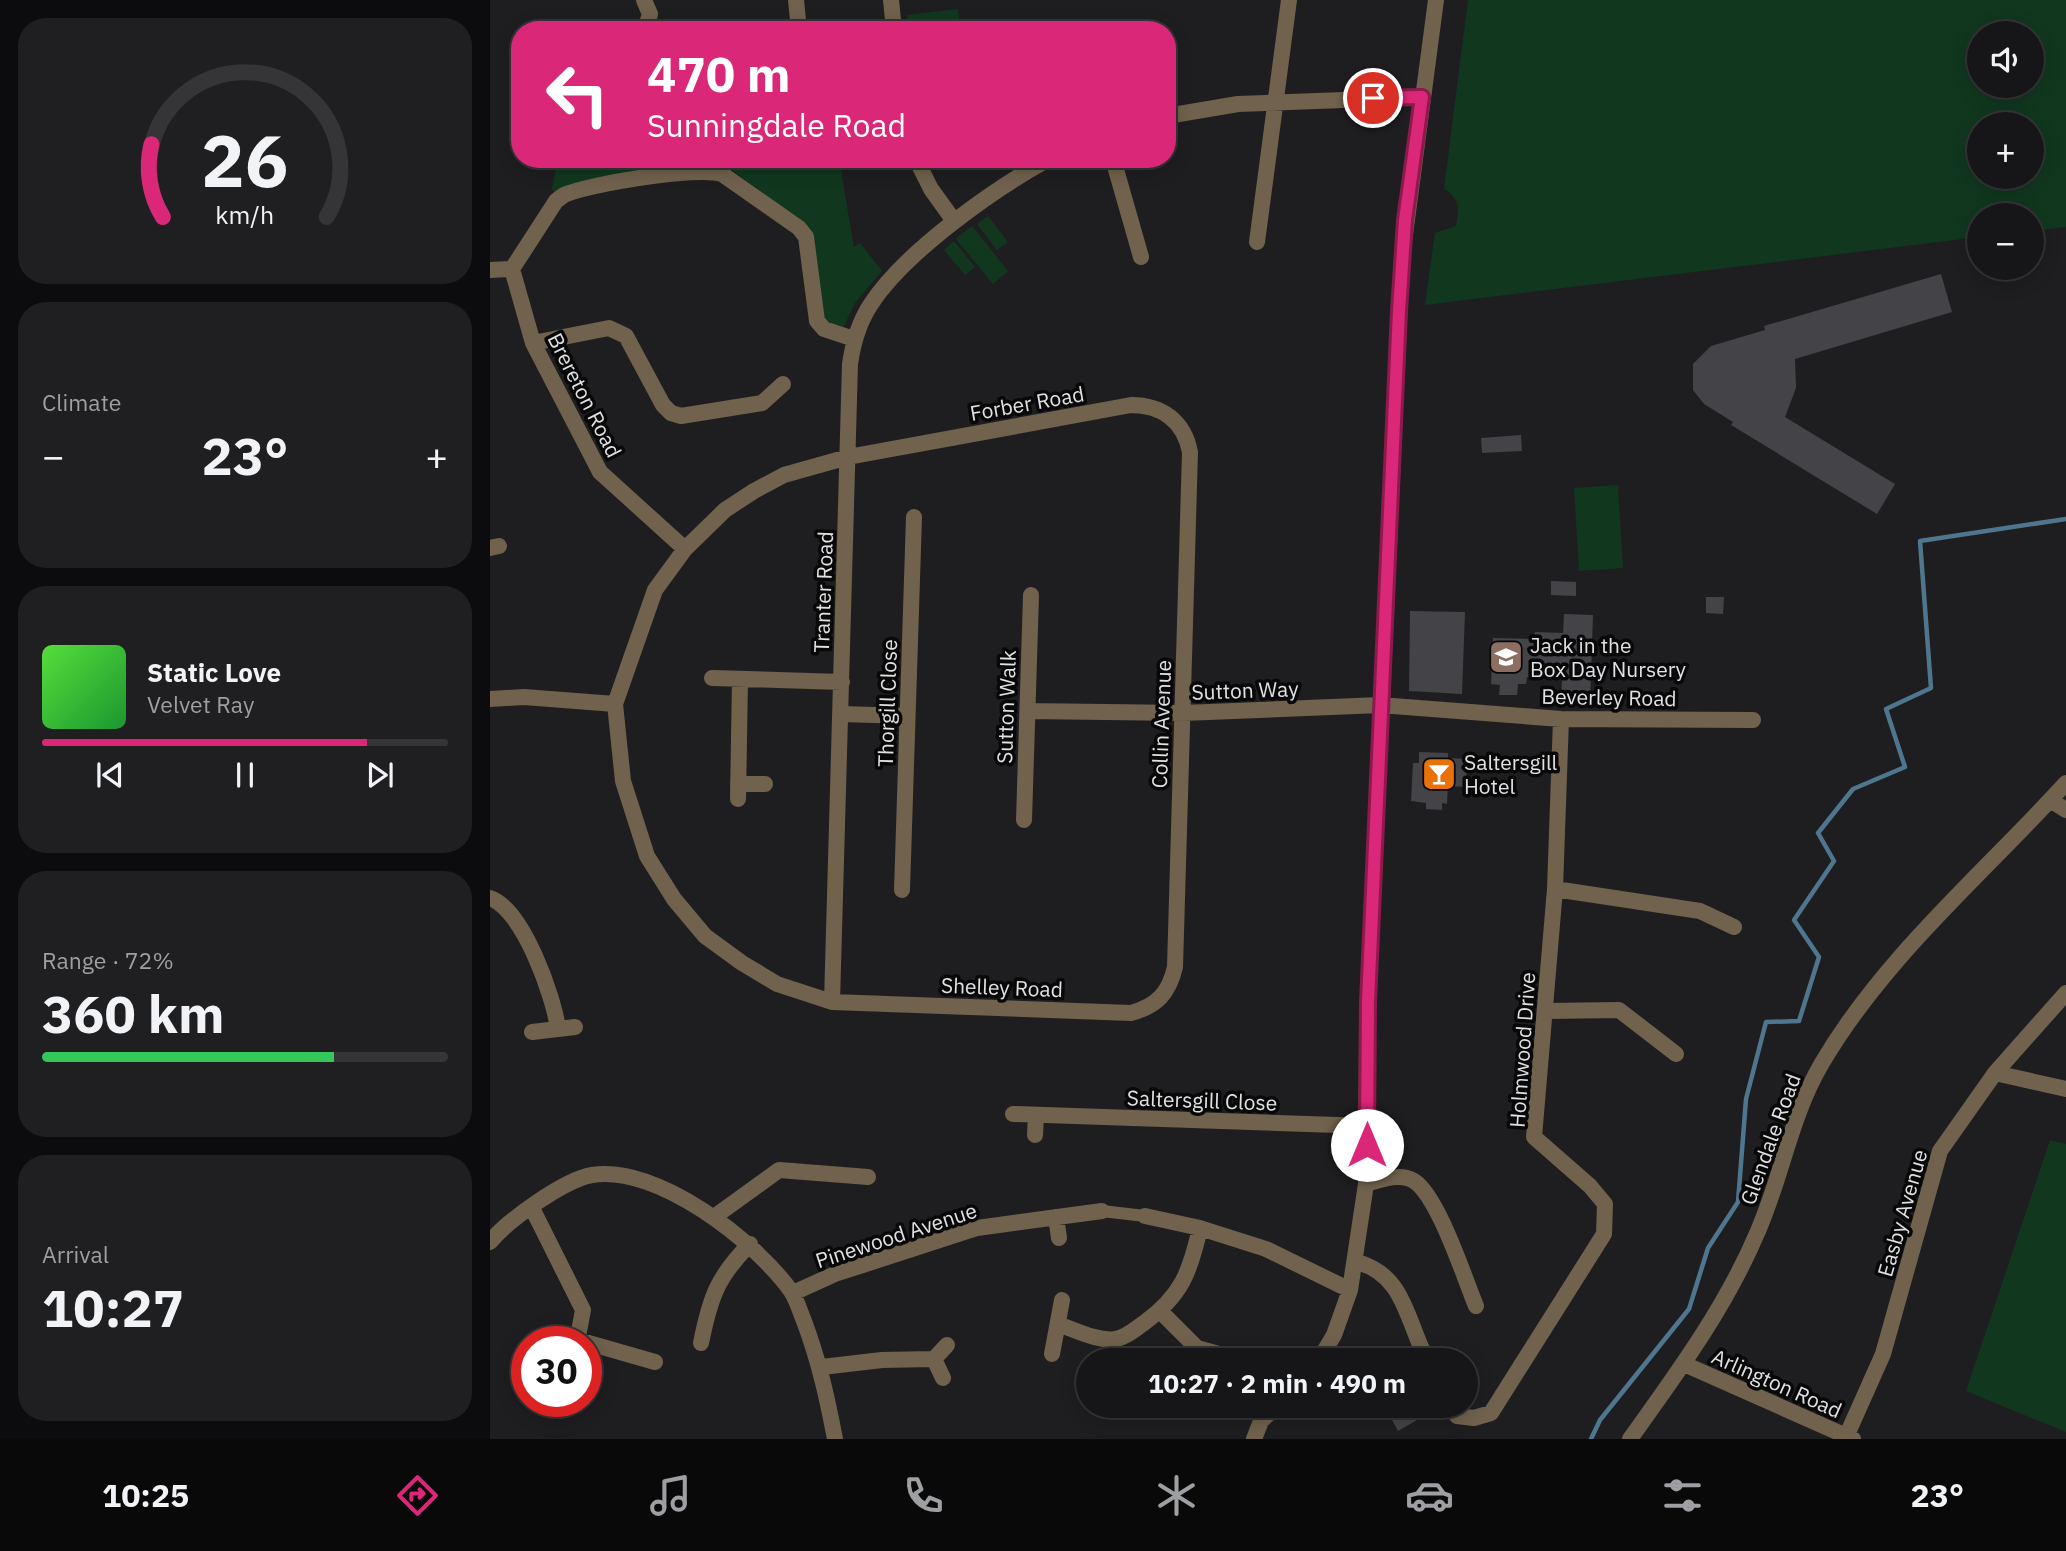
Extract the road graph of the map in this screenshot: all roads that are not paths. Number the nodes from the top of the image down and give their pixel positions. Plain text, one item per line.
1 (644, 0) edge
2 (796, 0) edge
3 (891, 0) edge
4 (1289, 0) edge
5 (1436, 0) edge
6 (648, 21) edge
7 (798, 21) edge
8 (893, 21) edge
9 (1422, 97) junction
10 (1277, 101) junction
11 (1176, 114) edge
12 (921, 168) edge
13 (1034, 168) edge
14 (1116, 168) edge
15 (954, 221) junction
16 (1257, 242) dead end
17 (1141, 257) dead end
18 (512, 269) junction
19 (490, 270) edge
20 (854, 339) junction
21 (533, 342) junction
22 (783, 384) dead end
23 (1190, 452) joint
24 (848, 457) junction
25 (914, 517) dead end
26 (685, 549) junction
27 (1031, 595) dead end
28 (712, 678) dead end
29 (740, 679) junction
30 (842, 682) junction
31 (490, 699) edge
32 (615, 704) junction
33 (1380, 705) junction
34 (1028, 711) junction
35 (1183, 713) junction
36 (841, 714) junction
37 (907, 716) junction
38 (1561, 719) junction
39 (1753, 720) dead end
40 (2066, 783) edge
41 (765, 785) dead end
42 (2050, 800) junction
43 (2066, 810) edge
44 (1024, 820) dead end
45 (1555, 889) junction
46 (902, 890) dead end
47 (490, 898) edge
48 (1734, 927) dead end
49 (2066, 993) edge
50 (1165, 995) joint
51 (832, 1002) junction
52 (1546, 1011) junction
53 (575, 1027) dead end
54 (558, 1028) junction
55 (531, 1032) dead end
56 (1676, 1054) dead end
57 (1995, 1073) junction
58 (2066, 1090) edge
59 (1013, 1114) dead end
60 (1036, 1115) junction
61 (1367, 1126) junction
62 (1035, 1135) dead end
63 (868, 1177) dead end
64 (1367, 1184) junction
65 (532, 1208) junction
66 (1102, 1211) joint
67 (1145, 1216) joint
68 (714, 1217) junction
69 (1056, 1217) junction
70 (1200, 1228) junction
71 (1059, 1238) dead end
72 (490, 1242) edge
73 (750, 1244) junction
74 (1357, 1262) junction
75 (1350, 1290) junction
76 (793, 1293) junction
77 (1062, 1300) dead end
78 (1476, 1306) dead end
79 (1160, 1311) junction
80 (1058, 1324) junction
81 (580, 1326) edge
82 (701, 1343) dead end
83 (947, 1346) dead end
84 (602, 1348) edge
85 (1197, 1348) edge
86 (1326, 1348) edge
87 (1422, 1348) edge
88 (1052, 1354) dead end
89 (934, 1359) junction
90 (655, 1362) dead end
91 (1684, 1364) junction
92 (821, 1367) junction
93 (943, 1378) dead end
94 (1478, 1417) edge
95 (1264, 1418) edge
96 (1850, 1438) edge
97 (835, 1439) edge
98 (1254, 1439) edge
99 (1630, 1439) edge

1 - 6 street
2 - 7 street
3 - 8 street
4 - 10 street
5 - 9 street
9 - 10 street
9 - 33 street
10 - 11 street
10 - 16 street
12 - 15 street
13 - 15 street, Tranter Road
14 - 17 street
15 - 20 street, Tranter Road
18 - 19 street
18 - 20 street
18 - 21 street, Brereton Road
20 - 24 street, Tranter Road
21 - 22 street
21 - 26 street, Brereton Road
23 - 24 street, Forber Road
23 - 35 street, Collin Avenue
24 - 26 street, Forber Road
24 - 30 street, Tranter Road
25 - 37 street, Thorgill Close
26 - 32 street, Forber Road
27 - 34 street, Sutton Walk
28 - 29 street
29 - 30 street
29 - 41 street
30 - 36 street, Tranter Road
31 - 32 street
32 - 51 street, Shelley Road
33 - 35 street, Sutton Way
33 - 38 street, Beverley Road
33 - 61 street
34 - 35 street, Sutton Way
34 - 44 street, Sutton Walk
35 - 50 street, Collin Avenue
36 - 37 street
36 - 51 street, Tranter Road
37 - 46 street, Thorgill Close
38 - 39 street, Beverley Road
38 - 45 street, Holmwood Drive
40 - 42 street, Glendale Road
42 - 43 street
42 - 91 street, Glendale Road
45 - 48 street
45 - 52 street, Holmwood Drive
47 - 54 street
49 - 57 street, Easby Avenue
50 - 51 street, Shelley Road
52 - 56 street
52 - 94 street, Holmwood Drive
53 - 54 street
54 - 55 street
57 - 58 street
57 - 96 street, Easby Avenue
59 - 60 street, Saltersgill Close
60 - 61 street, Saltersgill Close
60 - 62 street
61 - 64 street
63 - 68 street
64 - 74 street
64 - 78 street
65 - 68 street
65 - 72 street
65 - 81 street
66 - 67 street, Pinewood Avenue
66 - 69 street, Pinewood Avenue
67 - 70 street, Pinewood Avenue
68 - 73 street
69 - 71 street
69 - 76 street, Pinewood Avenue
70 - 75 street, Pinewood Avenue
70 - 79 street
73 - 76 street
73 - 82 street
74 - 75 street
74 - 87 street
75 - 86 street
76 - 92 street
77 - 80 street
79 - 80 street
79 - 85 street
80 - 88 street
83 - 89 street
84 - 90 street
89 - 92 street
89 - 93 street
91 - 96 street, Arlington Road
91 - 99 street, Glendale Road
92 - 97 street
95 - 98 street

